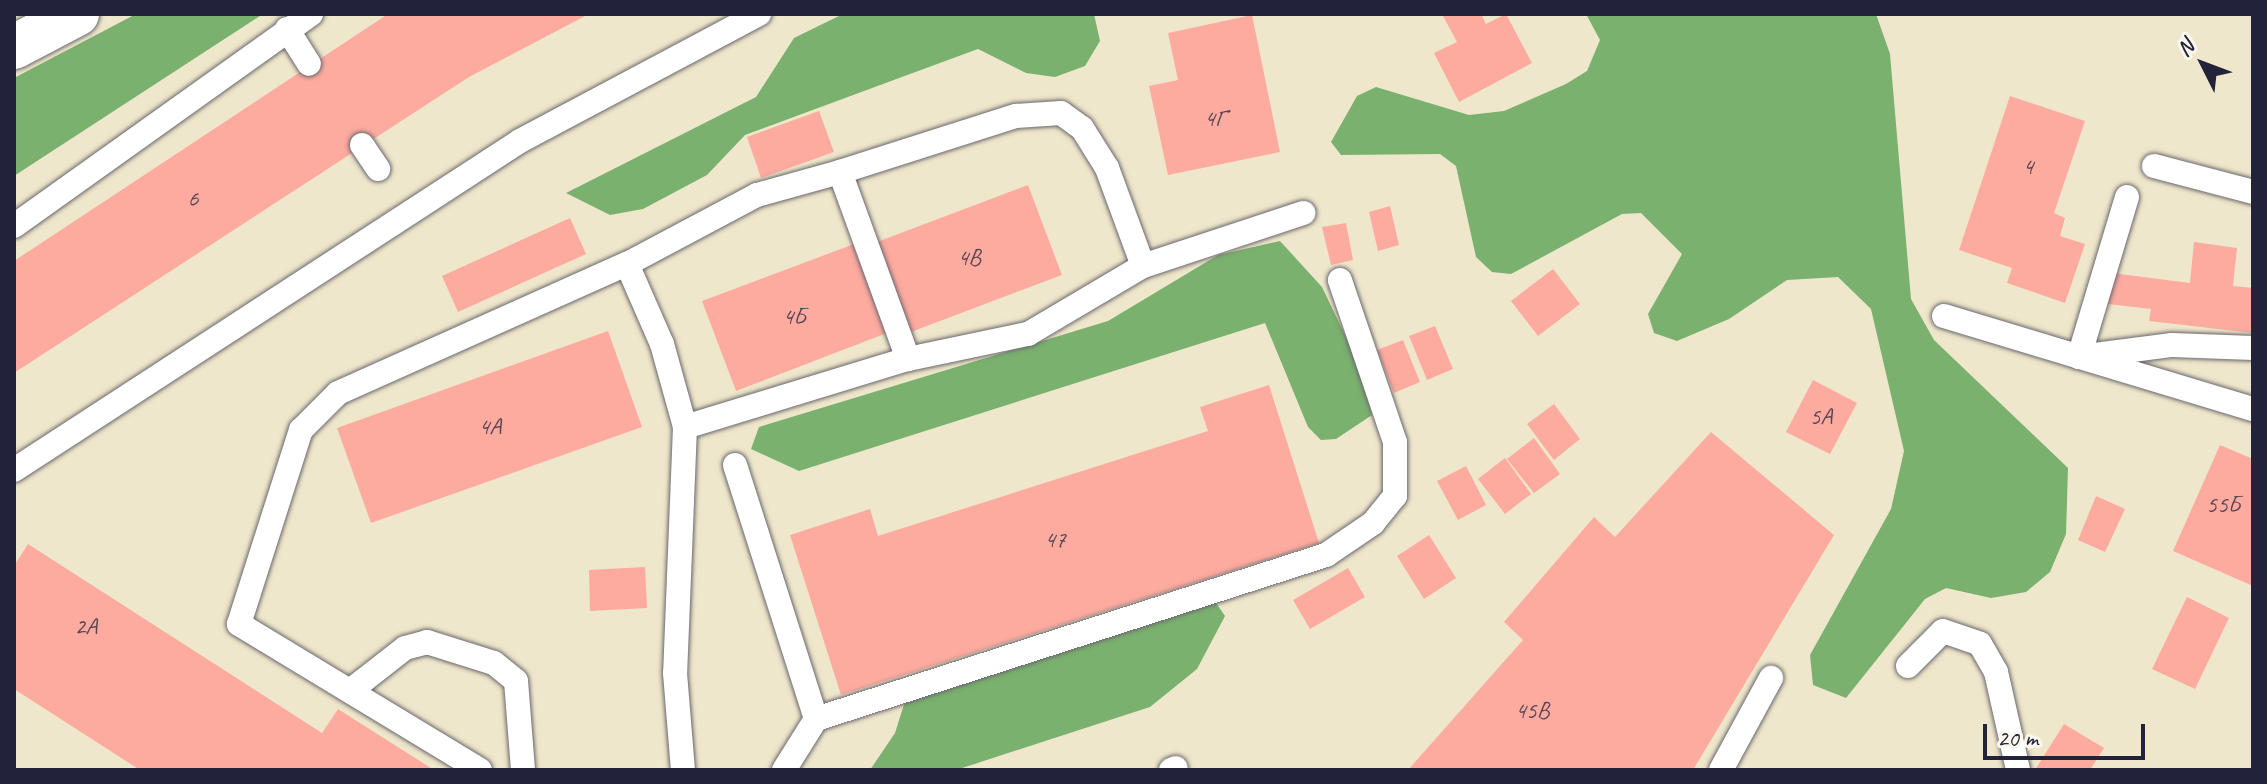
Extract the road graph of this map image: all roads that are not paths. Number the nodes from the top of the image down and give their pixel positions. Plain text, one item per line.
1 (77, 14) edge
2 (311, 14) edge
3 (759, 14) edge
4 (287, 29) junction
5 (14, 47) edge
6 (309, 64) dead end
7 (362, 145) dead end
8 (2154, 166) dead end
9 (378, 169) dead end
10 (840, 172) junction
11 (2127, 197) dead end
12 (2252, 198) edge
13 (1303, 213) dead end
14 (14, 226) edge
15 (627, 264) junction
16 (1143, 266) junction
17 (1340, 280) dead end
18 (1944, 316) dead end
19 (2253, 348) edge
20 (2079, 357) junction
21 (908, 359) junction
22 (2253, 409) edge
23 (685, 427) junction
24 (735, 465) dead end
25 (14, 470) edge
26 (1908, 666) dead end
27 (1771, 678) dead end
28 (350, 691) junction
29 (816, 719) junction
30 (480, 770) edge
31 (523, 770) edge
32 (683, 770) edge
33 (784, 770) edge
34 (1721, 770) edge
35 (2018, 770) edge

1 - 5 street
2 - 4 lane
3 - 25 lane
4 - 6 lane
4 - 14 lane
7 - 9 lane
8 - 12 lane
10 - 15 lane
10 - 16 lane
10 - 21 lane
11 - 20 lane
13 - 16 lane
15 - 23 lane
15 - 28 lane
16 - 21 lane
17 - 29 lane
18 - 20 lane
19 - 20 lane
20 - 22 lane
21 - 23 lane
23 - 32 lane
24 - 29 lane
26 - 35 lane
27 - 34 lane
28 - 30 lane
28 - 31 lane
29 - 33 lane

